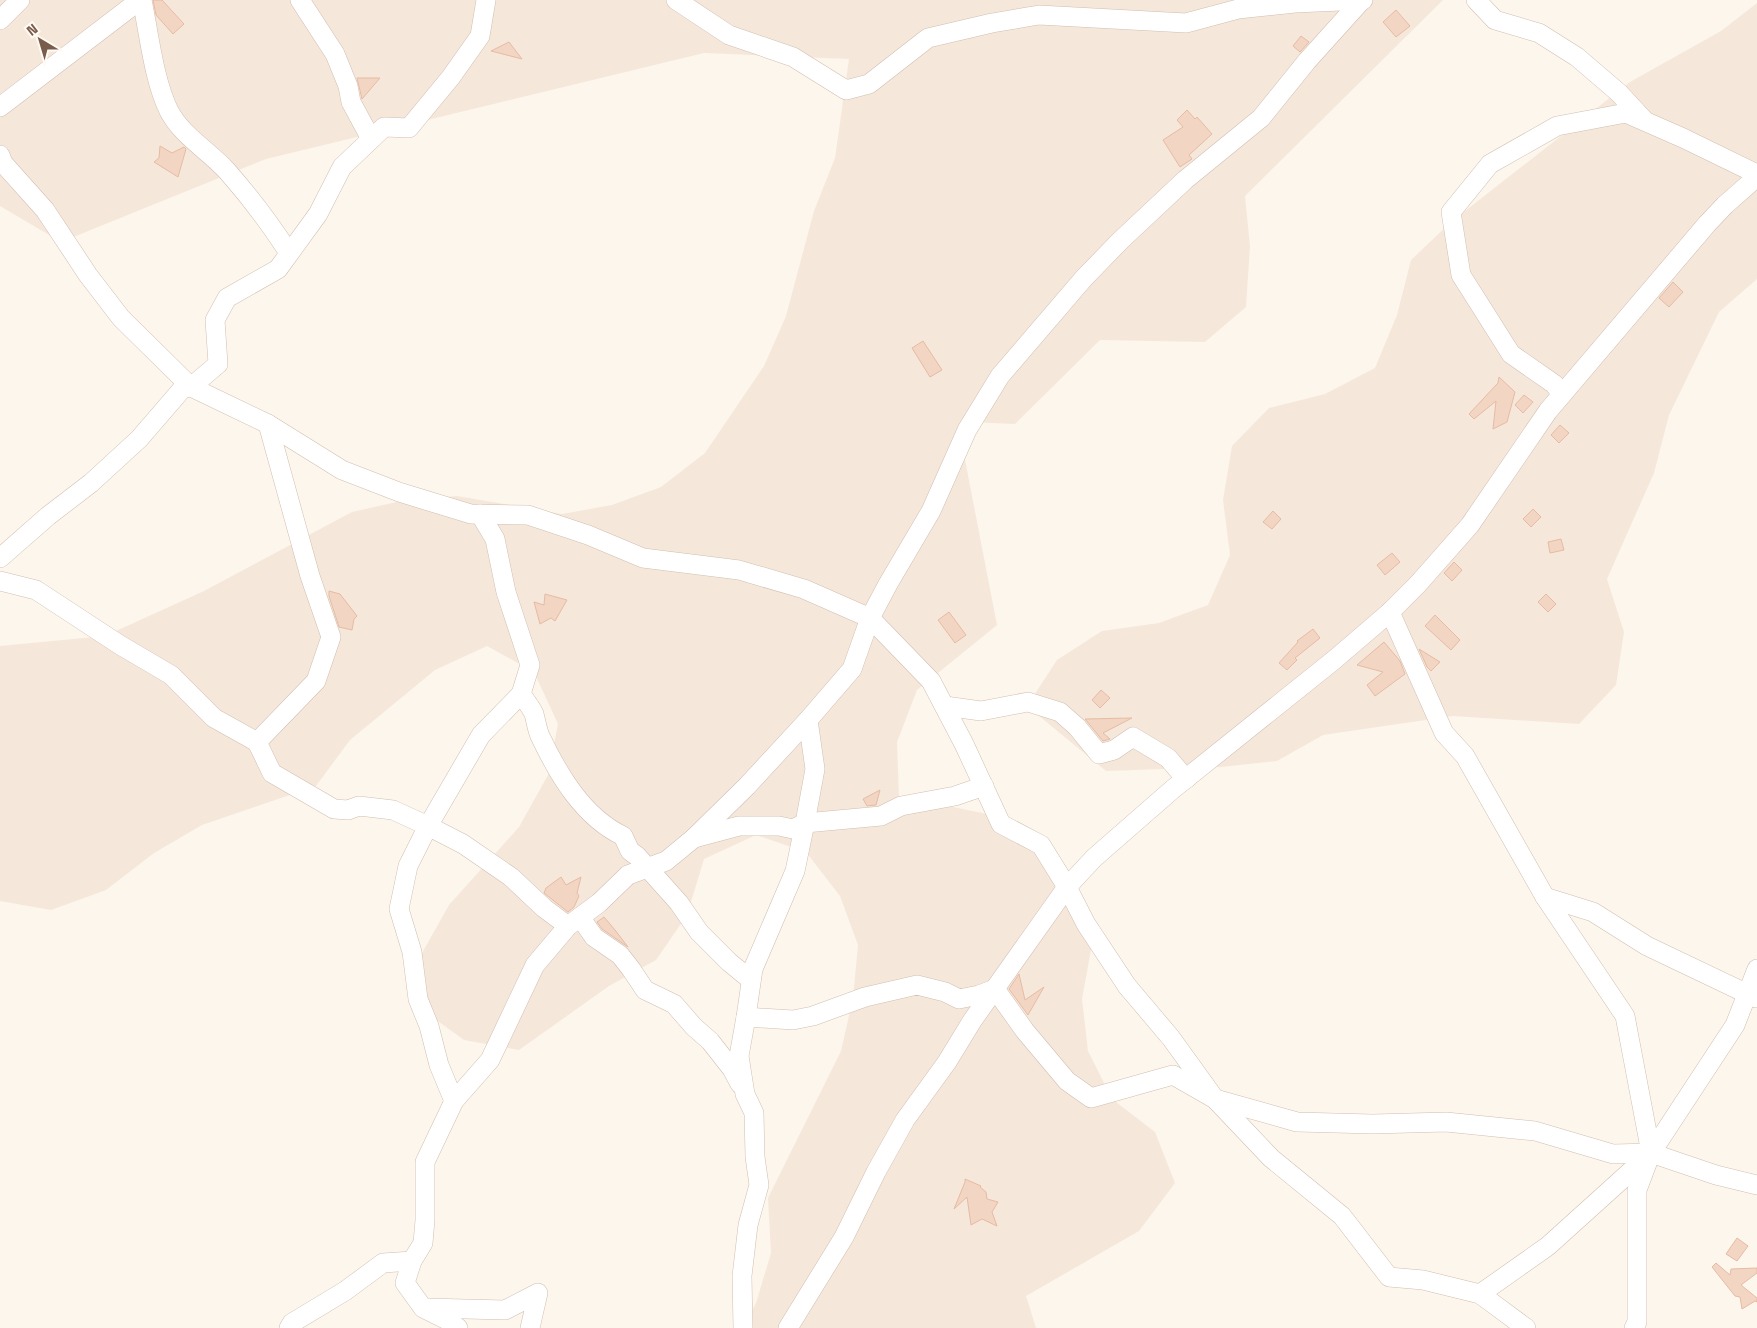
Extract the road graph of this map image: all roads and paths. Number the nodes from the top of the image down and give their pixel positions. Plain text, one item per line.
1 (20, 0) edge
2 (141, 0) edge
3 (300, 0) edge
4 (486, 0) edge
5 (676, 0) edge
6 (1362, 0) edge
7 (1476, 0) edge
8 (1257, 3) edge
9 (0, 20) edge
10 (0, 107) edge
11 (1645, 122) junction
12 (371, 139) junction
13 (0, 155) edge
14 (1757, 176) edge
15 (289, 253) junction
16 (191, 387) junction
17 (1562, 394) junction
18 (268, 424) junction
19 (480, 514) junction
20 (0, 558) edge
21 (0, 581) edge
22 (1390, 612) junction
23 (870, 618) junction
24 (521, 694) junction
25 (944, 706) junction
26 (808, 720) junction
27 (258, 742) junction
28 (1186, 779) junction
29 (984, 786) junction
30 (805, 823) junction
31 (428, 826) junction
32 (694, 838) junction
33 (647, 868) junction
34 (1067, 887) junction
35 (1545, 897) junction
36 (574, 922) junction
37 (1757, 969) edge
38 (751, 980) junction
39 (995, 990) junction
40 (1752, 996) edge
41 (746, 1017) junction
42 (745, 1094) junction
43 (1215, 1099) junction
44 (454, 1101) junction
45 (1650, 1153) junction
46 (1757, 1185) edge
47 (412, 1261) junction
48 (1480, 1294) junction
49 (423, 1308) junction
50 (289, 1328) edge
51 (458, 1328) edge
52 (530, 1328) edge
53 (743, 1328) edge
54 (788, 1328) edge
55 (1526, 1328) edge
56 (1634, 1328) edge

1 - 9 street
2 - 10 street
2 - 15 street
3 - 12 street
4 - 12 street
5 - 8 street
6 - 8 street
6 - 23 street
7 - 11 street
11 - 14 street
11 - 17 street
12 - 15 street
13 - 16 street
14 - 17 street
15 - 16 street
16 - 18 street
16 - 20 street
17 - 22 street
18 - 19 street
18 - 27 street
19 - 23 street
19 - 24 street
21 - 27 street
22 - 28 street
22 - 35 street
23 - 25 street
23 - 26 street
24 - 31 street
24 - 33 street
25 - 28 street
25 - 29 street
26 - 30 street
26 - 32 street
27 - 31 street
28 - 34 street
29 - 30 street
29 - 34 street
30 - 32 street
30 - 38 street
31 - 36 street
31 - 44 street
32 - 33 street
33 - 36 street
33 - 38 street
34 - 39 street
34 - 43 street
35 - 40 street
35 - 45 street
36 - 42 street
36 - 44 street
37 - 40 street
38 - 41 street
39 - 41 street
39 - 43 street
39 - 54 street
40 - 45 street
41 - 42 street
42 - 53 street
43 - 45 street
43 - 48 street
44 - 47 street
45 - 46 street
45 - 48 street
45 - 56 street
47 - 49 street
47 - 50 street
48 - 55 street
49 - 51 street
49 - 52 street

